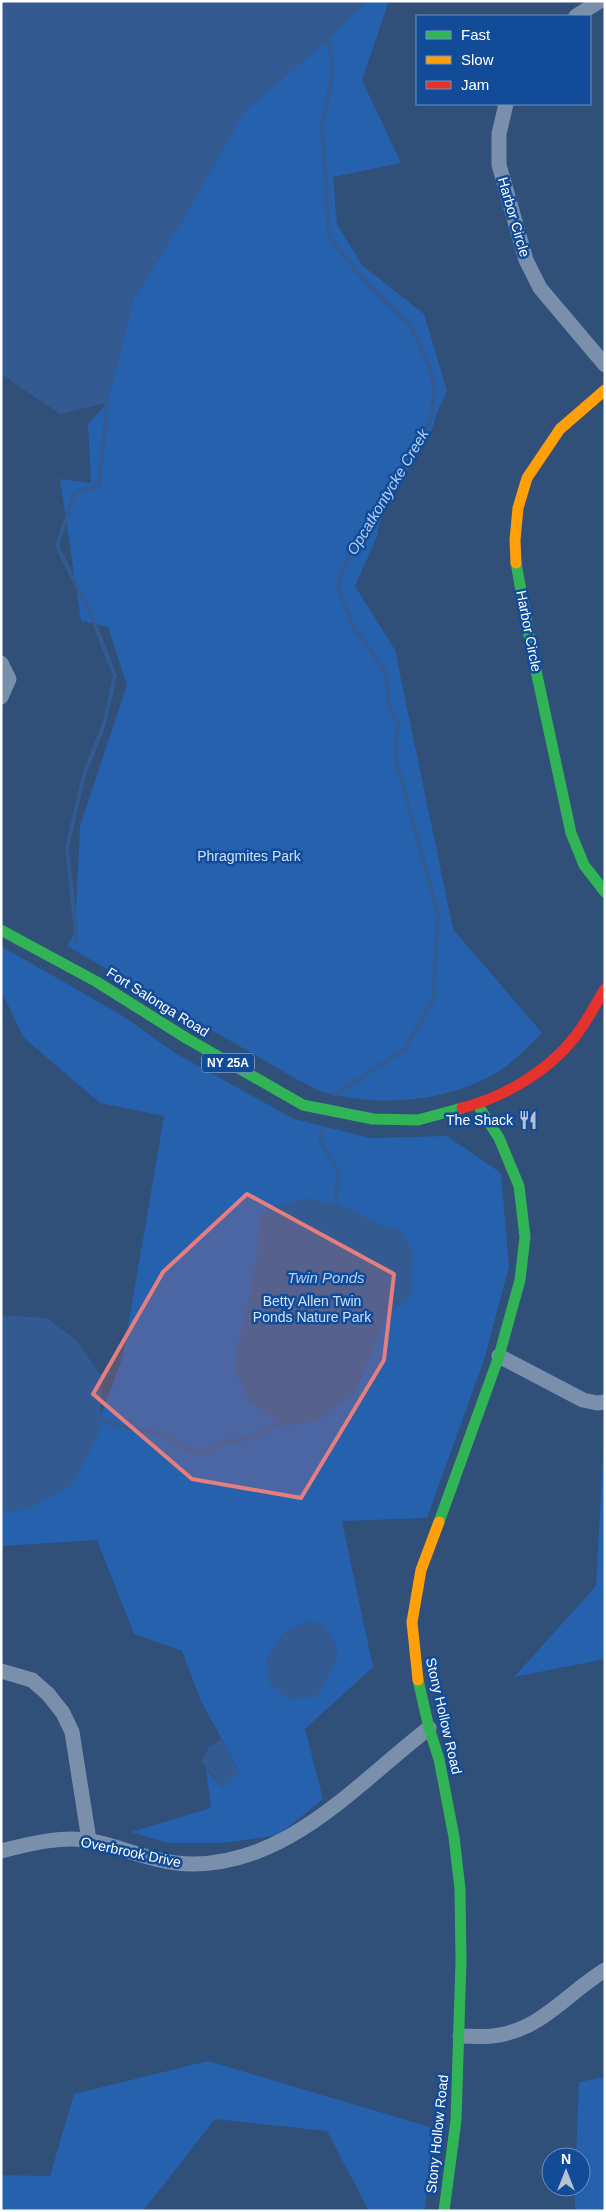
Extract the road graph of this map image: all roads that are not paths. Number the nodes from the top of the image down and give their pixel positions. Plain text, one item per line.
1 (600, 1) edge
2 (578, 15) edge
3 (506, 105) edge
4 (605, 365) edge
5 (605, 390) edge
6 (1, 663) edge
7 (1, 697) edge
8 (605, 892) edge
9 (1, 930) edge
10 (605, 989) edge
11 (477, 1104) junction
12 (499, 1356) junction
13 (605, 1402) edge
14 (1, 1671) edge
15 (429, 1728) junction
16 (89, 1840) junction
17 (1, 1851) edge
18 (605, 1970) edge
19 (460, 2036) junction
20 (444, 2211) edge

1 - 2 street
3 - 4 street, Harbor Circle
5 - 8 street, Harbor Circle
6 - 7 street
9 - 11 street, Fort Salonga Road / NY 25A
10 - 11 street, Fort Salonga Road / NY 25A
11 - 12 street, Stony Hollow Road
12 - 13 street
12 - 15 street, Stony Hollow Road
14 - 16 street
15 - 16 street, Overbrook Drive
15 - 19 street, Stony Hollow Road
16 - 17 street, Overbrook Drive
18 - 19 street
19 - 20 street, Stony Hollow Road

